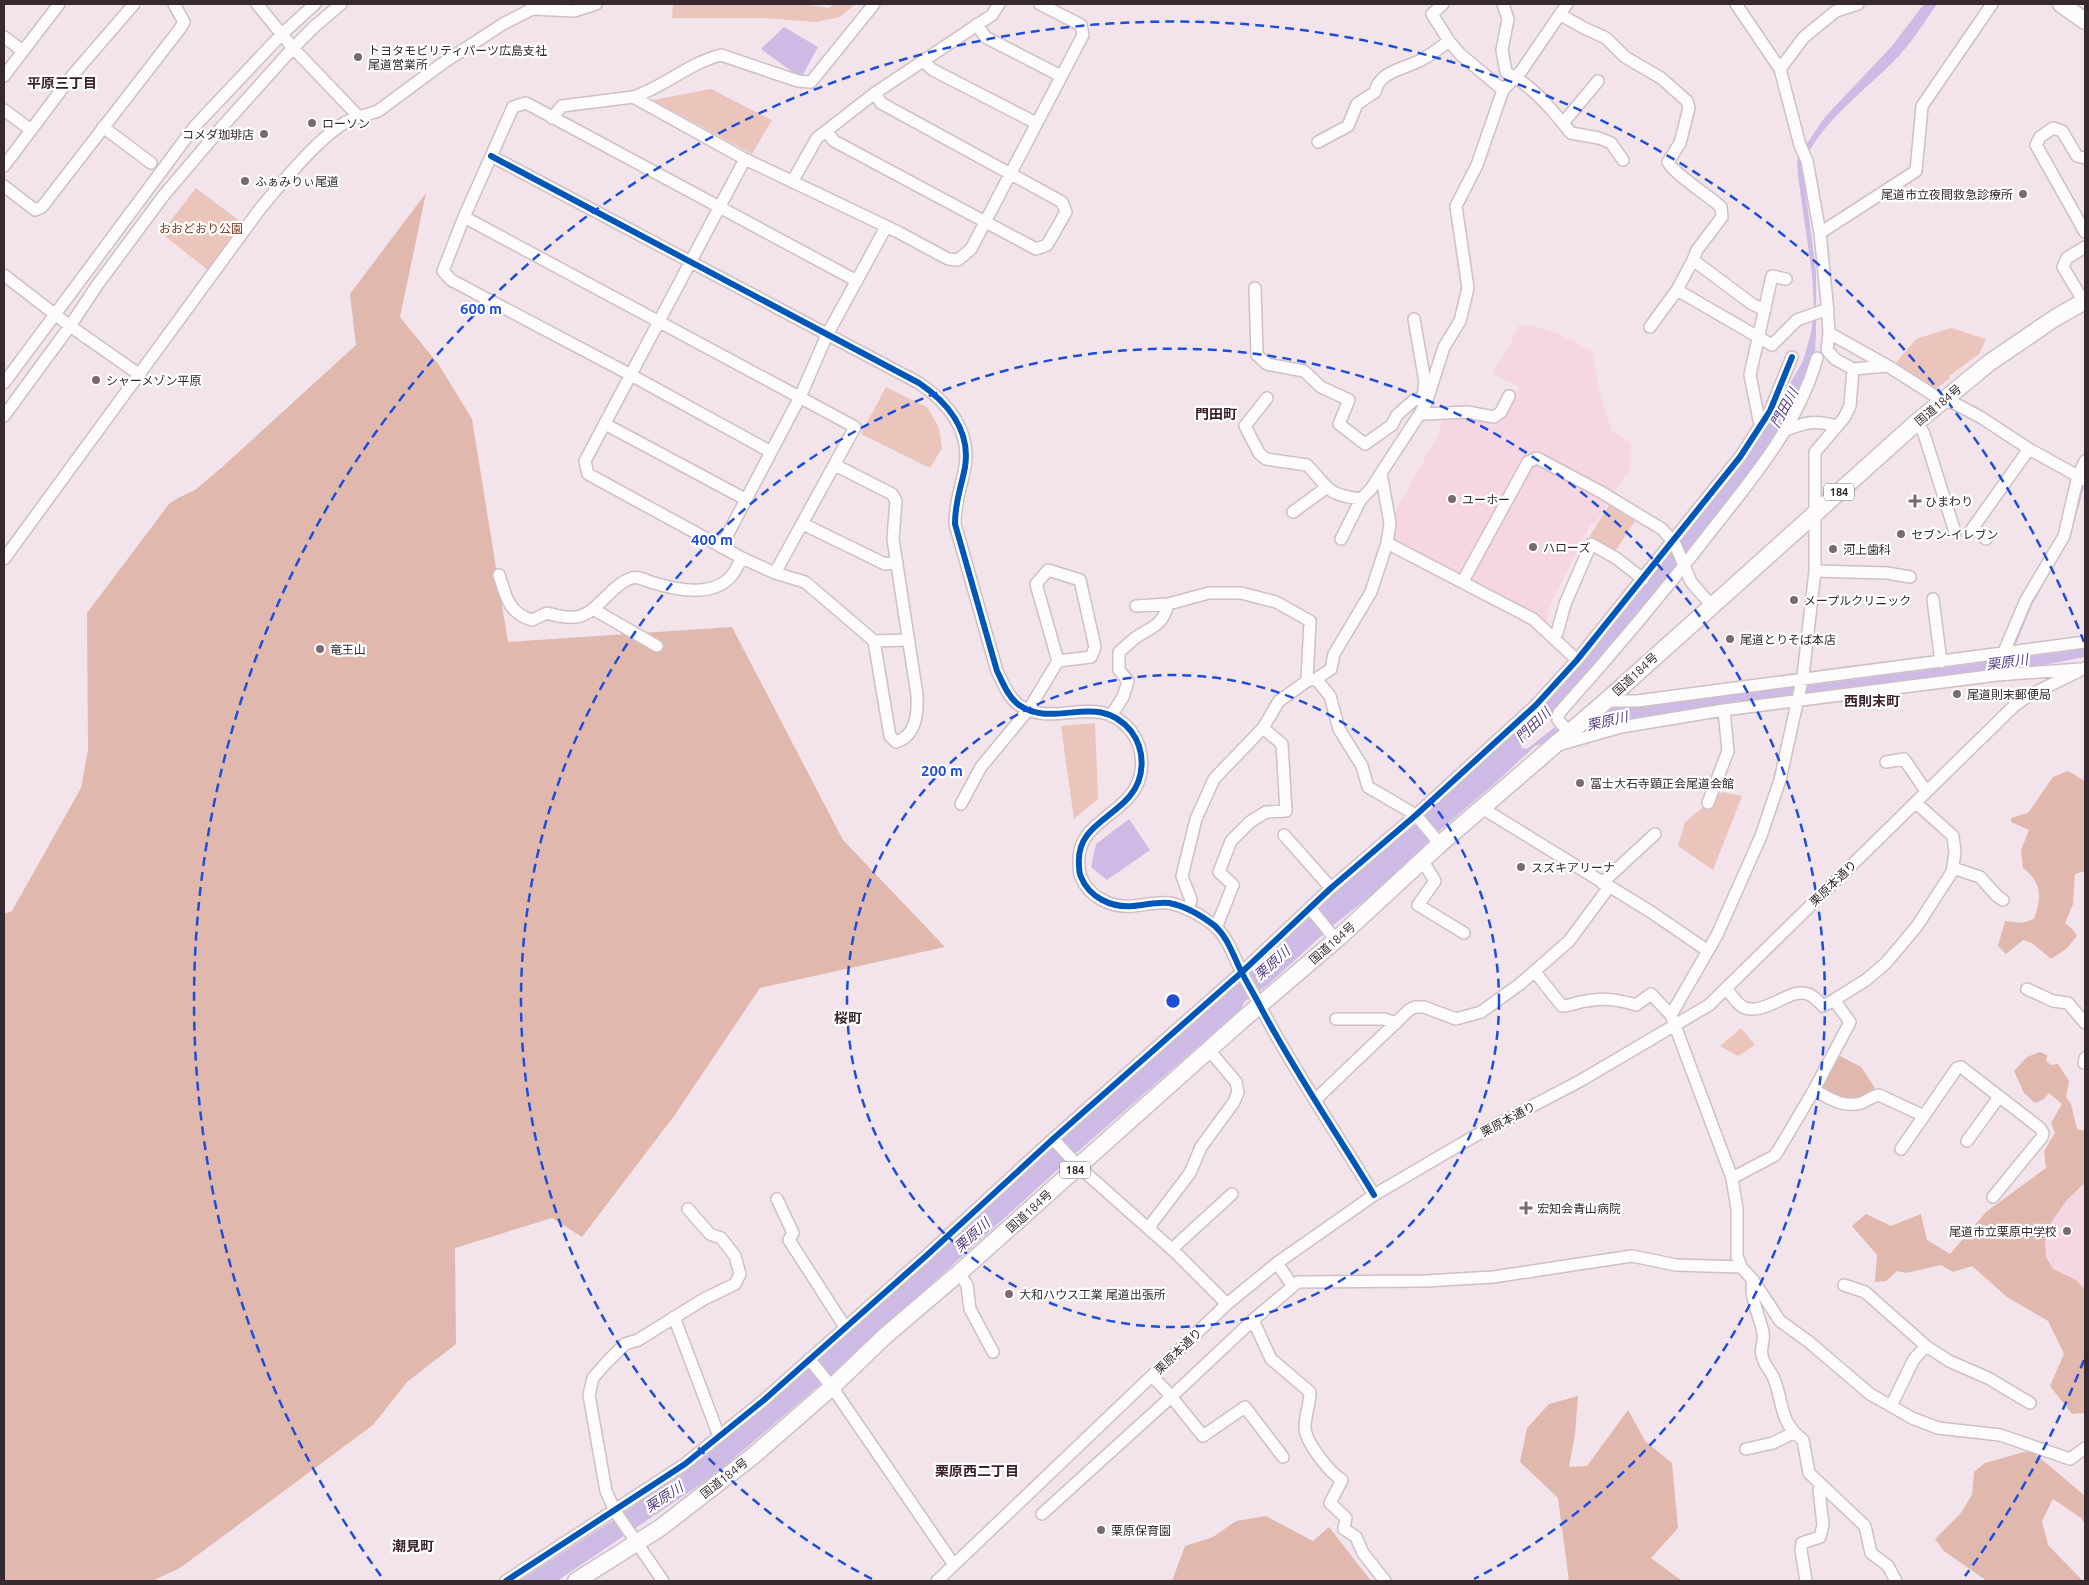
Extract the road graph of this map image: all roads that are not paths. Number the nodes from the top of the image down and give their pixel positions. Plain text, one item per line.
1 (59, 4) edge
2 (134, 4) edge
3 (174, 4) edge
4 (257, 4) edge
5 (316, 4) edge
6 (341, 4) edge
7 (596, 4) edge
8 (874, 4) edge
9 (1000, 4) edge
10 (1040, 4) edge
11 (1443, 4) edge
12 (1503, 4) edge
13 (1567, 4) edge
14 (1736, 4) edge
15 (1858, 4) edge
16 (1992, 4) edge
17 (2061, 4) edge
18 (1561, 15) junction
19 (2085, 21) edge
20 (978, 24) junction
21 (282, 34) junction
22 (4, 37) edge
23 (1450, 41) junction
24 (293, 48) junction
25 (23, 51) junction
26 (923, 61) junction
27 (1780, 69) junction
28 (4, 76) edge
29 (1061, 76) junction
30 (1514, 78) junction
31 (1598, 81) dead end
32 (1503, 90) junction
33 (875, 93) junction
34 (633, 97) junction
35 (4, 110) edge
36 (360, 117) junction
37 (552, 118) junction
38 (1036, 123) junction
39 (1563, 123) junction
40 (103, 127) junction
41 (31, 130) junction
42 (826, 131) junction
43 (1318, 142) dead end
44 (491, 156) junction
45 (2085, 158) edge
46 (746, 159) junction
47 (1623, 160) dead end
48 (150, 163) dead end
49 (4, 166) edge
50 (1010, 173) junction
51 (792, 182) junction
52 (4, 186) edge
53 (720, 206) junction
54 (464, 217) junction
55 (984, 222) junction
56 (886, 227) junction
57 (2085, 232) edge
58 (1820, 233) junction
59 (2085, 247) edge
60 (1693, 260) junction
61 (691, 262) junction
62 (4, 275) edge
63 (1786, 279) dead end
64 (857, 281) junction
65 (1255, 288) dead end
66 (1677, 290) junction
67 (2084, 301) edge
68 (1766, 310) junction
69 (1825, 310) junction
70 (54, 313) junction
71 (1414, 319) dead end
72 (659, 322) junction
73 (70, 326) junction
74 (1650, 327) dead end
75 (1829, 333) junction
76 (827, 335) junction
77 (1759, 338) junction
78 (1792, 357) dead end
79 (1818, 358) dead end
80 (1888, 366) junction
81 (1853, 369) junction
82 (140, 375) junction
83 (631, 375) junction
84 (4, 383) edge
85 (1509, 396) dead end
86 (800, 397) junction
87 (1267, 398) dead end
88 (1943, 400) junction
89 (1423, 405) junction
90 (4, 416) edge
91 (1917, 422) junction
92 (605, 424) junction
93 (1760, 426) junction
94 (1836, 426) junction
95 (1786, 430) junction
96 (2029, 449) junction
97 (771, 452) junction
98 (2085, 461) edge
99 (835, 465) junction
100 (1381, 474) junction
101 (2082, 478) edge
102 (1326, 488) junction
103 (746, 499) junction
104 (1361, 499) junction
105 (1293, 512) dead end
106 (1816, 512) junction
107 (802, 524) junction
108 (1955, 532) dead end
109 (1341, 539) dead end
110 (1986, 539) dead end
111 (1387, 543) junction
112 (1674, 543) junction
113 (720, 547) junction
114 (742, 558) junction
115 (4, 559) edge
116 (897, 562) junction
117 (1683, 564) junction
118 (1815, 571) junction
119 (775, 573) junction
120 (499, 575) dead end
121 (1910, 577) dead end
122 (1643, 579) junction
123 (1463, 581) junction
124 (1933, 599) dead end
125 (1168, 604) junction
126 (1136, 606) dead end
127 (1712, 606) junction
128 (593, 609) junction
129 (1553, 638) junction
130 (908, 640) junction
131 (874, 642) junction
132 (2085, 642) edge
133 (657, 646) dead end
134 (2003, 654) junction
135 (1972, 659) junction
136 (1577, 660) junction
137 (1058, 661) junction
138 (1941, 662) junction
139 (2085, 668) edge
140 (1974, 677) junction
141 (1312, 680) junction
142 (1802, 681) junction
143 (1799, 697) junction
144 (1606, 701) junction
145 (1028, 709) junction
146 (1724, 710) junction
147 (1111, 716) junction
148 (1263, 728) junction
149 (1562, 736) junction
150 (1886, 762) dead end
151 (1926, 792) junction
152 (1708, 803) dead end
153 (1916, 803) junction
154 (961, 804) dead end
155 (1482, 808) junction
156 (1418, 817) junction
157 (1656, 834) dead end
158 (1284, 835) dead end
159 (1437, 841) junction
160 (1422, 860) junction
161 (1953, 868) junction
162 (1606, 885) junction
163 (1331, 888) junction
164 (2004, 900) dead end
165 (1188, 910) junction
166 (1312, 911) junction
167 (1216, 928) junction
168 (1464, 933) dead end
169 (1333, 936) junction
170 (1708, 952) junction
171 (1535, 972) junction
172 (1243, 974) junction
173 (1726, 988) junction
174 (2027, 989) dead end
175 (1257, 1000) junction
176 (1834, 1000) junction
177 (1670, 1015) junction
178 (1336, 1019) dead end
179 (1396, 1023) junction
180 (2085, 1023) edge
181 (1674, 1027) junction
182 (1209, 1050) junction
183 (1814, 1090) junction
184 (1999, 1097) junction
185 (1315, 1100) junction
186 (1924, 1116) junction
187 (1055, 1141) junction
188 (1968, 1142) dead end
189 (1901, 1149) dead end
190 (1076, 1164) junction
191 (1732, 1178) junction
192 (1232, 1194) dead end
193 (1374, 1195) junction
194 (1993, 1197) dead end
195 (777, 1199) dead end
196 (688, 1209) dead end
197 (1150, 1230) junction
198 (1172, 1249) junction
199 (1277, 1263) junction
200 (1740, 1267) junction
201 (959, 1273) junction
202 (1752, 1280) junction
203 (1292, 1285) junction
204 (1844, 1285) dead end
205 (1227, 1304) junction
206 (674, 1317) junction
207 (1253, 1320) junction
208 (1780, 1321) junction
209 (845, 1327) junction
210 (1764, 1335) junction
211 (1926, 1346) junction
212 (993, 1352) dead end
213 (811, 1361) junction
214 (1152, 1376) junction
215 (829, 1383) junction
216 (1171, 1397) junction
217 (2030, 1403) dead end
218 (1891, 1406) junction
219 (1792, 1432) junction
220 (719, 1436) junction
221 (1746, 1448) dead end
222 (2085, 1448) edge
223 (1283, 1457) dead end
224 (1822, 1486) junction
225 (617, 1514) junction
226 (1042, 1514) dead end
227 (633, 1538) junction
228 (954, 1565) junction
229 (506, 1581) edge
230 (576, 1581) edge
231 (663, 1581) edge
232 (937, 1581) edge
233 (1385, 1581) edge
234 (1806, 1581) edge
235 (1896, 1581) edge

1 - 25 street
2 - 41 street
3 - 40 street
4 - 21 street
5 - 21 street
6 - 24 street
7 - 36 street
8 - 34 street
9 - 20 street
10 - 29 street
11 - 23 street
12 - 30 street
13 - 18 street
14 - 27 street
15 - 27 street
16 - 58 street
17 - 19 highway
18 - 30 street
18 - 60 street
20 - 26 street
20 - 29 street
21 - 24 street
21 - 70 street
22 - 25 street
23 - 32 street
23 - 43 street
24 - 36 street
24 - 73 street
25 - 28 street
26 - 33 street
26 - 38 street
27 - 58 street
29 - 38 street
30 - 32 street
30 - 39 street
31 - 39 street
32 - 89 street
33 - 42 street
33 - 50 street
34 - 37 street
34 - 46 street
35 - 41 street
36 - 82 street
37 - 44 street
37 - 53 street
38 - 50 street
39 - 47 street
40 - 48 street
40 - 52 street
41 - 49 street
42 - 51 street
42 - 55 street
44 - 54 street
44 - 61 street
45 - 57 street
46 - 51 street
46 - 53 street
50 - 55 street
50 - 55 street
51 - 56 street
53 - 61 street
53 - 64 street
54 - 72 street
54 - 83 street
55 - 56 street
56 - 64 street
58 - 69 street
59 - 67 street
60 - 66 street
60 - 68 street
61 - 72 street
61 - 76 street
62 - 70 street
63 - 68 street
64 - 76 street
65 - 89 street
66 - 74 street
66 - 77 street
67 - 88 highway, 国道184号 / 184
68 - 77 street
69 - 75 street
69 - 77 street
70 - 73 street
70 - 84 street
71 - 89 street
72 - 83 street
72 - 86 street
73 - 82 street
73 - 90 street
75 - 80 street
75 - 81 street
76 - 86 street
76 - 145 street
77 - 93 street
78 - 93 street
79 - 95 street
80 - 81 street
80 - 88 street
81 - 94 street
82 - 115 street
83 - 92 street
83 - 97 street
85 - 89 street
86 - 97 street
86 - 99 street
87 - 102 street
88 - 91 highway, 国道184号 / 184
88 - 96 street
89 - 100 street
91 - 106 highway, 国道184号 / 184
91 - 108 street
92 - 103 street
92 - 113 street
93 - 112 street
94 - 95 street
94 - 106 street
95 - 117 street
96 - 101 street
96 - 110 street
97 - 103 street
98 - 101 street
99 - 107 street
99 - 116 street
100 - 104 street
100 - 111 street
101 - 134 street
102 - 104 street
102 - 105 street
103 - 113 street
104 - 109 street
106 - 118 street
106 - 127 highway, 国道184号 / 184
107 - 116 street
107 - 119 street
111 - 123 street
111 - 141 street
112 - 117 street
112 - 122 street
112 - 123 street
113 - 114 street
114 - 119 street
114 - 128 street
116 - 130 street
117 - 127 street
117 - 149 street
118 - 121 street
118 - 142 street
119 - 131 street
120 - 128 street
122 - 129 street
122 - 136 street
123 - 129 street
124 - 138 street
125 - 126 street
125 - 141 street
125 - 147 street
127 - 144 highway, 国道184号 / 184
128 - 133 street
129 - 136 street
130 - 131 street
130 - 131 street
132 - 134 street
134 - 135 street
135 - 138 street
135 - 140 street
136 - 156 street
137 - 137 street
137 - 145 street
138 - 142 street
139 - 140 street
139 - 151 street, 栗原本通り
140 - 143 street
141 - 148 street
141 - 156 street
142 - 143 street
142 - 144 street
143 - 146 street
143 - 170 street
144 - 149 highway, 国道184号 / 184
145 - 147 street
145 - 154 street
146 - 149 street
146 - 152 street
147 - 165 street
148 - 165 street
148 - 167 street
149 - 155 highway, 国道184号 / 184
150 - 151 street
151 - 153 street, 栗原本通り
153 - 161 street
153 - 173 street, 栗原本通り
155 - 159 highway, 国道184号 / 184
155 - 162 street
156 - 159 street
156 - 163 street
157 - 162 street
158 - 163 street
159 - 160 highway, 国道184号 / 184
160 - 168 street
160 - 169 highway, 国道184号 / 184
161 - 164 street
161 - 176 street
162 - 170 street
162 - 171 street
163 - 166 street
165 - 167 street
166 - 169 street
166 - 172 street
167 - 172 street
169 - 175 highway, 国道184号 / 184
170 - 177 street
171 - 177 street
171 - 179 street
172 - 175 street
172 - 187 street
173 - 176 street
173 - 181 street, 栗原本通り
174 - 180 street
175 - 182 highway, 国道184号 / 184
175 - 185 street
176 - 183 street
177 - 181 street
178 - 179 street
179 - 185 street
181 - 191 street
181 - 193 street, 栗原本通り
182 - 190 highway, 国道184号 / 184
182 - 197 street
183 - 186 street
183 - 191 street
184 - 186 street
184 - 188 street
184 - 194 street
185 - 193 street
186 - 189 street
187 - 190 street
187 - 209 street
190 - 197 street
190 - 201 highway, 国道184号 / 184
191 - 200 street
192 - 198 street
193 - 199 street, 栗原本通り
195 - 209 street
196 - 206 street
197 - 198 street
198 - 205 street
199 - 203 street
199 - 205 street, 栗原本通り
200 - 202 street
200 - 203 street
201 - 212 street
201 - 215 highway, 国道184号 / 184
202 - 208 street
202 - 210 street
203 - 207 street
204 - 211 street
205 - 214 street, 栗原本通り
206 - 220 street
206 - 225 street
207 - 216 street
207 - 233 street
208 - 210 street
208 - 218 street
209 - 213 street
210 - 219 street
211 - 217 street
211 - 218 street
213 - 215 street
213 - 220 street
214 - 216 street
214 - 228 street, 栗原本通り
215 - 227 highway, 国道184号 / 184
215 - 228 street
216 - 223 street
216 - 226 street
218 - 222 street
219 - 221 street
219 - 224 street
220 - 225 street
224 - 234 street
224 - 235 street
225 - 227 street
225 - 229 street
227 - 230 highway, 国道184号 / 184
227 - 231 street
228 - 232 street, 栗原本通り

